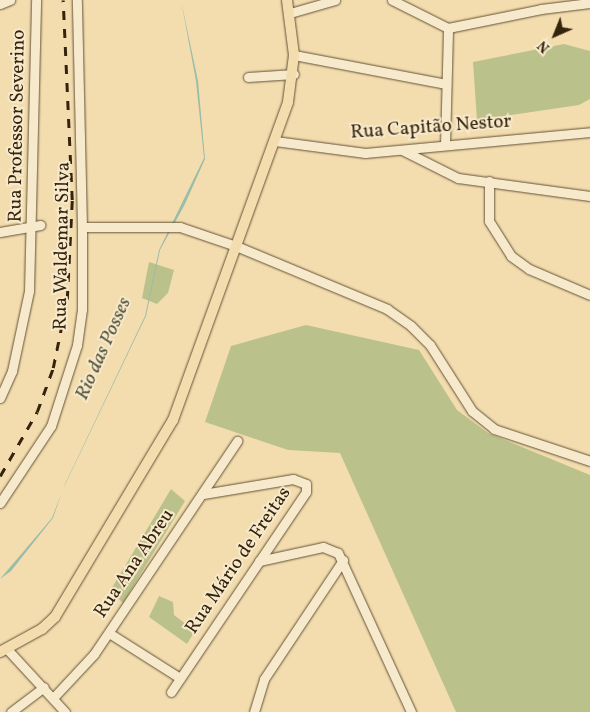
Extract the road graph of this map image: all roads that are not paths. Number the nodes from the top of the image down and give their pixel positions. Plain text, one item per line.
1 (10, 0) edge
2 (36, 0) edge
3 (77, 0) edge
4 (286, 0) edge
5 (335, 0) edge
6 (392, 0) edge
7 (590, 3) edge
8 (0, 4) edge
9 (290, 13) junction
10 (448, 28) junction
11 (294, 55) junction
12 (294, 74) junction
13 (248, 77) dead end
14 (446, 84) junction
15 (590, 132) edge
16 (275, 141) junction
17 (445, 145) junction
18 (402, 150) junction
19 (489, 181) junction
20 (590, 196) edge
21 (37, 226) junction
22 (82, 227) junction
23 (0, 232) edge
24 (236, 246) junction
25 (590, 294) edge
26 (0, 398) edge
27 (237, 441) dead end
28 (590, 461) edge
29 (203, 494) junction
30 (0, 503) edge
31 (342, 560) junction
32 (259, 561) junction
33 (109, 633) junction
34 (4, 651) edge
35 (180, 678) junction
36 (44, 687) junction
37 (171, 692) dead end
38 (53, 698) junction
39 (11, 712) edge
40 (65, 712) edge
41 (254, 712) edge
42 (411, 712) edge

1 - 8 street
2 - 21 street, Rua Professor Severino
3 - 22 street, Rua Waldemar Silva
4 - 9 main road
5 - 9 street
6 - 10 street
7 - 10 street
9 - 11 main road
10 - 14 street
11 - 12 main road
11 - 14 street
12 - 13 street
12 - 16 main road
14 - 17 street
15 - 17 street, Rua Capitão Nestor
16 - 18 street, Rua Capitão Nestor
16 - 24 main road
17 - 18 street, Rua Capitão Nestor
18 - 19 street
19 - 20 street
19 - 25 street
21 - 23 street
21 - 26 street, Rua Professor Severino
22 - 24 street
22 - 30 street, Rua Waldemar Silva
24 - 28 street
24 - 34 main road
27 - 29 street, Rua Ana Abreu
29 - 32 street, Rua Mário de Freitas
29 - 33 street, Rua Ana Abreu
31 - 32 street
31 - 41 street
31 - 42 street
32 - 35 street, Rua Mário de Freitas
33 - 35 street
33 - 38 street, Rua Ana Abreu
34 - 36 street
35 - 37 street, Rua Mário de Freitas
36 - 38 street
36 - 39 street
38 - 40 street

